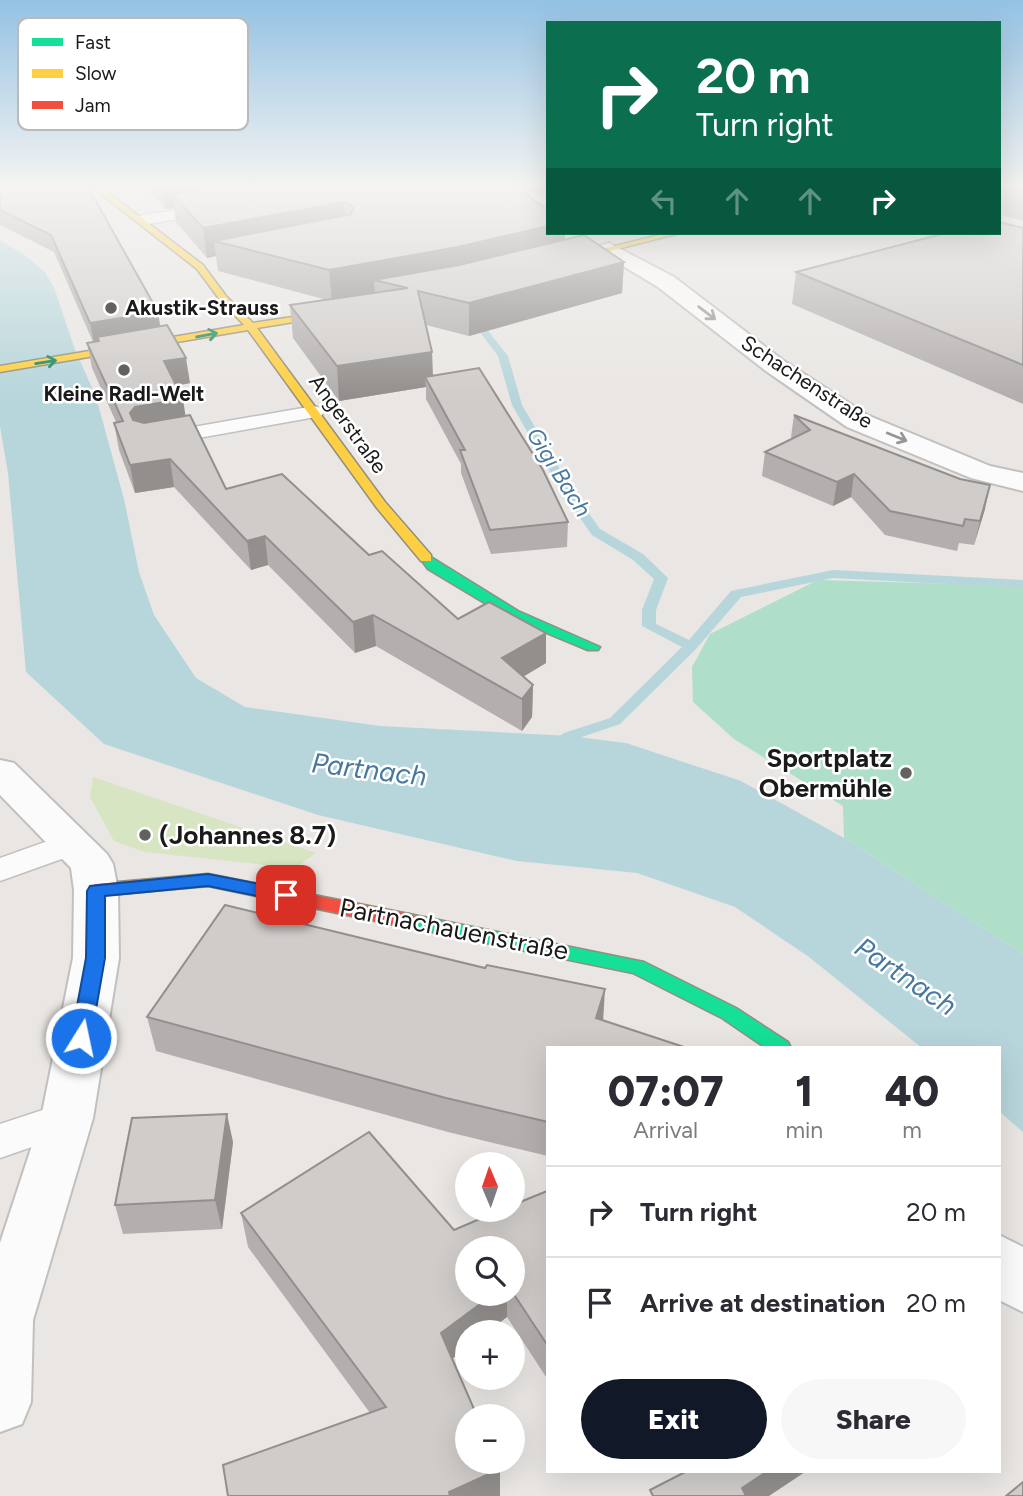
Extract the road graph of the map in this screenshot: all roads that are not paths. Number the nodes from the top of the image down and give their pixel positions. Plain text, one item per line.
1 (195, 257) edge
2 (578, 257) edge
3 (622, 257) edge
4 (534, 268) edge
5 (293, 303) edge
6 (354, 309) edge
7 (240, 315) junction
8 (252, 328) junction
9 (91, 347) junction
10 (0, 354) edge
11 (0, 369) edge
12 (314, 412) junction
13 (148, 441) edge
14 (1023, 482) edge
15 (593, 647) dead end
16 (0, 772) edge
17 (74, 843) junction
18 (0, 870) edge
19 (96, 891) junction
20 (778, 1046) edge
21 (67, 1118) junction
22 (0, 1141) edge
23 (1001, 1263) edge
24 (1023, 1285) edge
25 (0, 1402) edge

1 - 7 street, Angerstraße
2 - 4 street
3 -> 14 street, Schachenstraße
5 - 7 street
6 - 8 street
7 - 8 street, Angerstraße
7 - 9 street
9 -> 8 street
8 - 12 street, Angerstraße
9 - 10 street
11 -> 9 street
12 - 13 lane
12 - 15 street, Angerstraße
16 - 17 street
17 - 18 lane
17 - 19 street
19 - 20 street, Partnachauenstraße
19 - 21 street
21 - 22 lane
21 - 25 street
23 - 24 street

